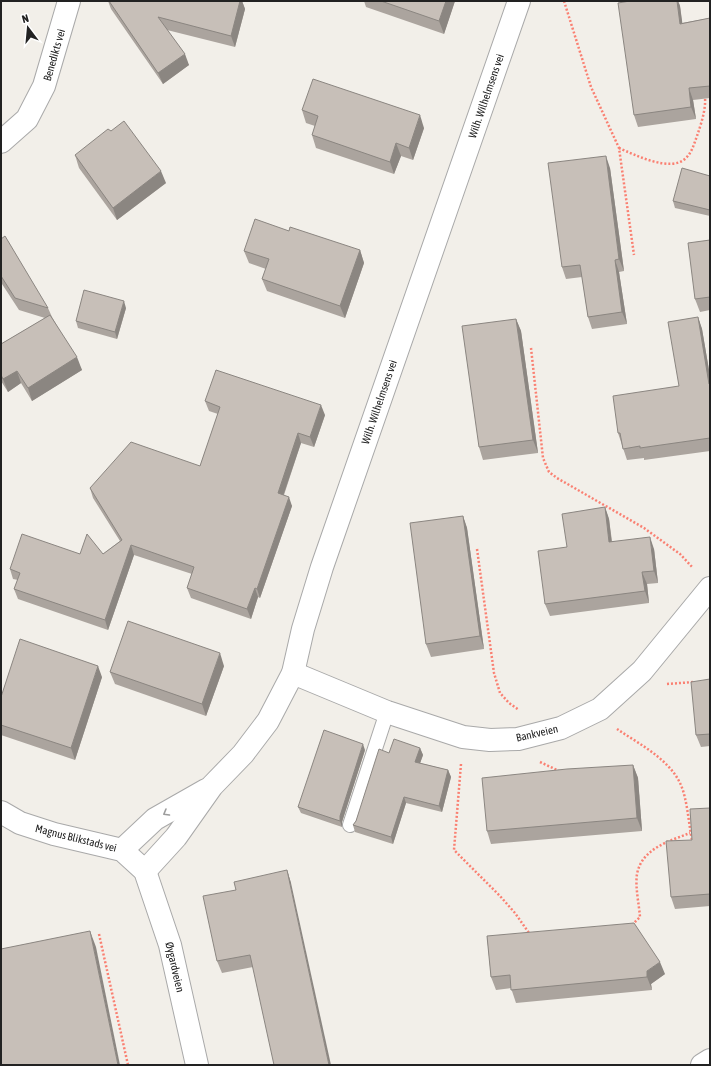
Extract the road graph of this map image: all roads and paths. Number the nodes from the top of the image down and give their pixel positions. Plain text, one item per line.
1 (69, 1) edge
2 (519, 1) edge
3 (564, 1) edge
4 (704, 92) edge
5 (1, 142) edge
6 (619, 148) junction
7 (634, 255) dead end
8 (531, 348) dead end
9 (477, 549) dead end
10 (695, 570) dead end
11 (710, 588) edge
12 (642, 671) junction
13 (293, 673) junction
14 (695, 682) edge
15 (600, 709) junction
16 (387, 712) junction
17 (541, 733) junction
18 (463, 737) junction
19 (518, 739) junction
20 (566, 771) edge
21 (212, 786) junction
22 (1, 812) edge
23 (350, 825) dead end
24 (690, 833) junction
25 (698, 840) edge
26 (122, 850) junction
27 (145, 871) junction
28 (624, 926) edge
29 (535, 933) edge
30 (99, 934) dead end
31 (710, 1060) edge
32 (128, 1065) edge
33 (197, 1065) edge
34 (702, 1065) edge

1 - 5 street, Benedikts vei
2 - 13 street, Wilh. Wilhelmsens vei
3 - 6 path
4 - 6 path
6 - 7 path
8 - 10 path
9 - 17 path
11 - 12 street, Bankveien
12 - 14 path
12 - 15 street, Bankveien
13 - 16 street, Bankveien
13 - 21 street, Wilh. Wilhelmsens vei
15 - 17 street, Bankveien
15 - 24 path
16 - 18 street, Bankveien
16 - 23 lane
17 - 19 street, Bankveien
18 - 19 street, Bankveien
18 - 29 path
19 - 20 path
21 -> 26 street, Wilh. Wilhelmsens vei
21 - 27 street, Wilh. Wilhelmsens vei
22 - 26 street, Magnus Blikstads vei
24 - 25 path
24 - 28 path
26 - 27 street, Magnus Blikstads vei
27 - 33 street, Øygardveien
30 - 32 path
31 - 34 street

